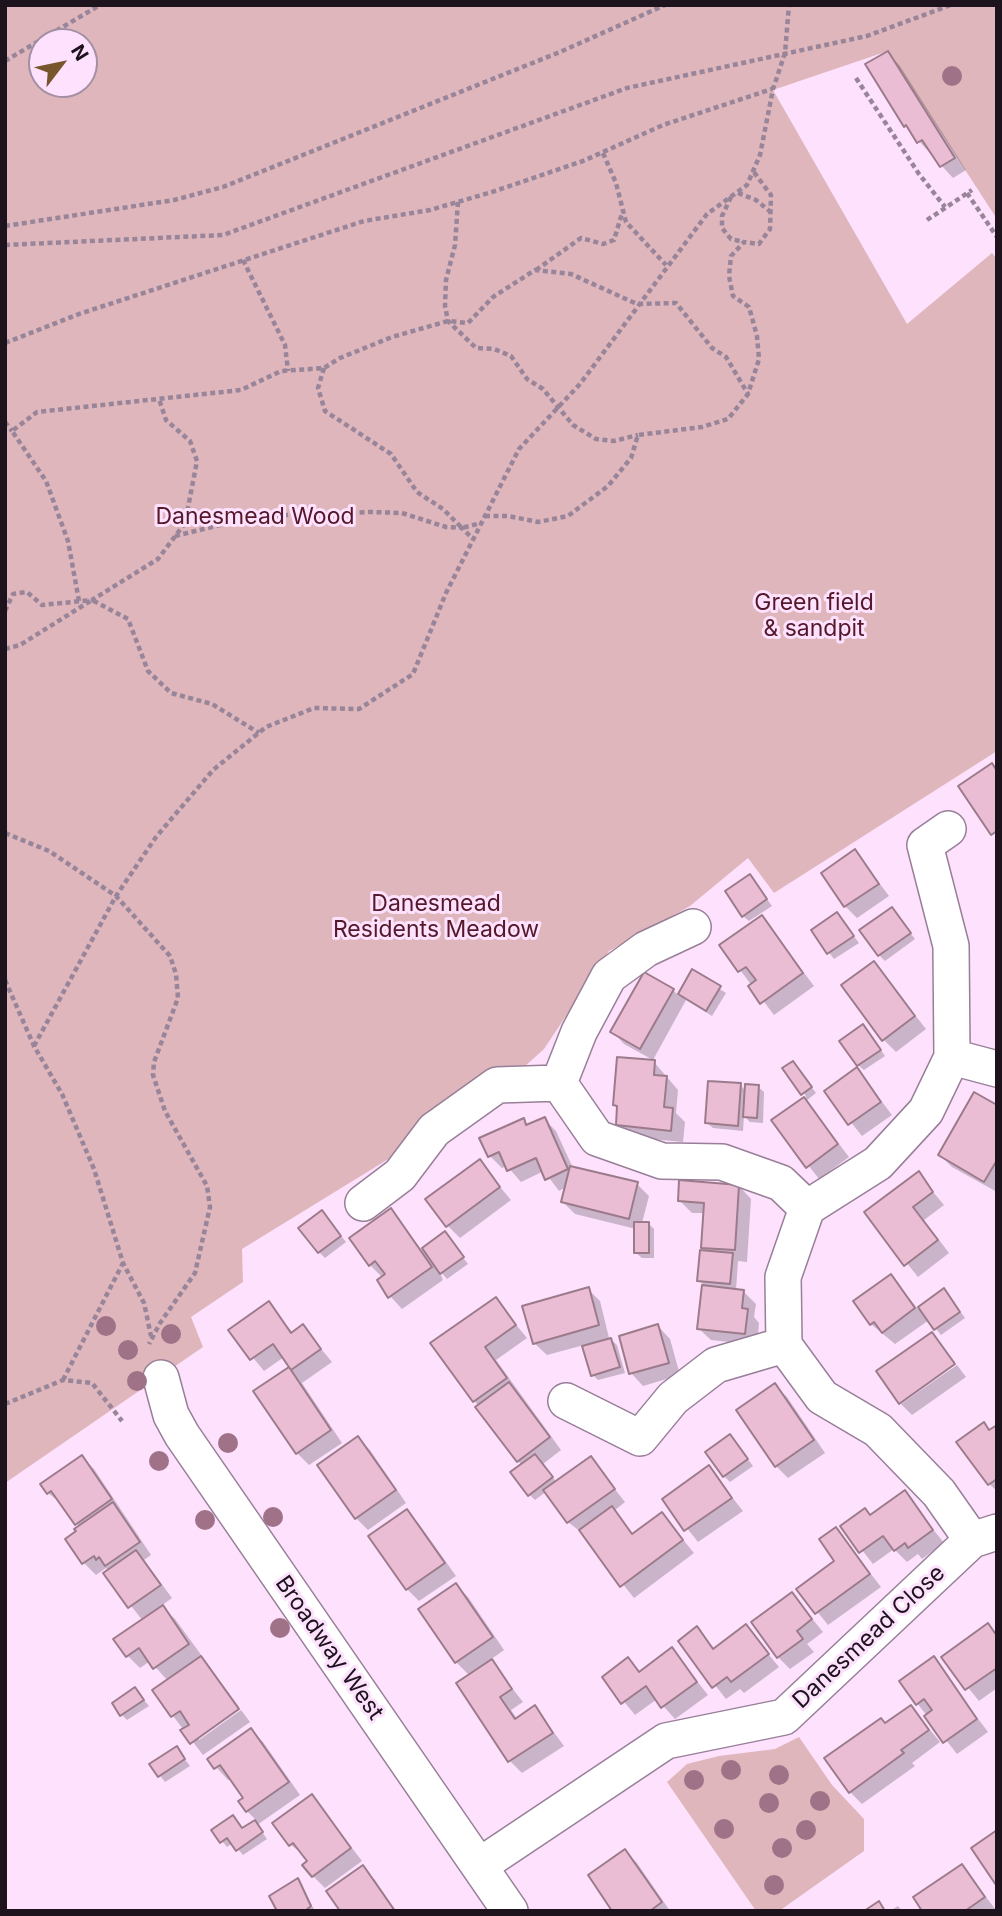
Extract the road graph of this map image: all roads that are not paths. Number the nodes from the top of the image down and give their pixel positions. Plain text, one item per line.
1 (947, 829) dead end
2 (694, 927) dead end
3 (952, 1057) junction
4 (997, 1069) edge
5 (559, 1083) junction
6 (363, 1203) dead end
7 (807, 1208) junction
8 (784, 1345) junction
9 (161, 1378) road end
10 (566, 1401) dead end
11 (985, 1536) edge
12 (479, 1866) junction
13 (510, 1911) edge

1 - 3 street
2 - 5 street
3 - 4 street
3 - 7 street
5 - 6 street
5 - 7 street
7 - 8 street
8 - 10 street
8 - 11 street
9 - 12 street, Broadway West
11 - 12 street, Danesmead Close
12 - 13 street, Broadway West

